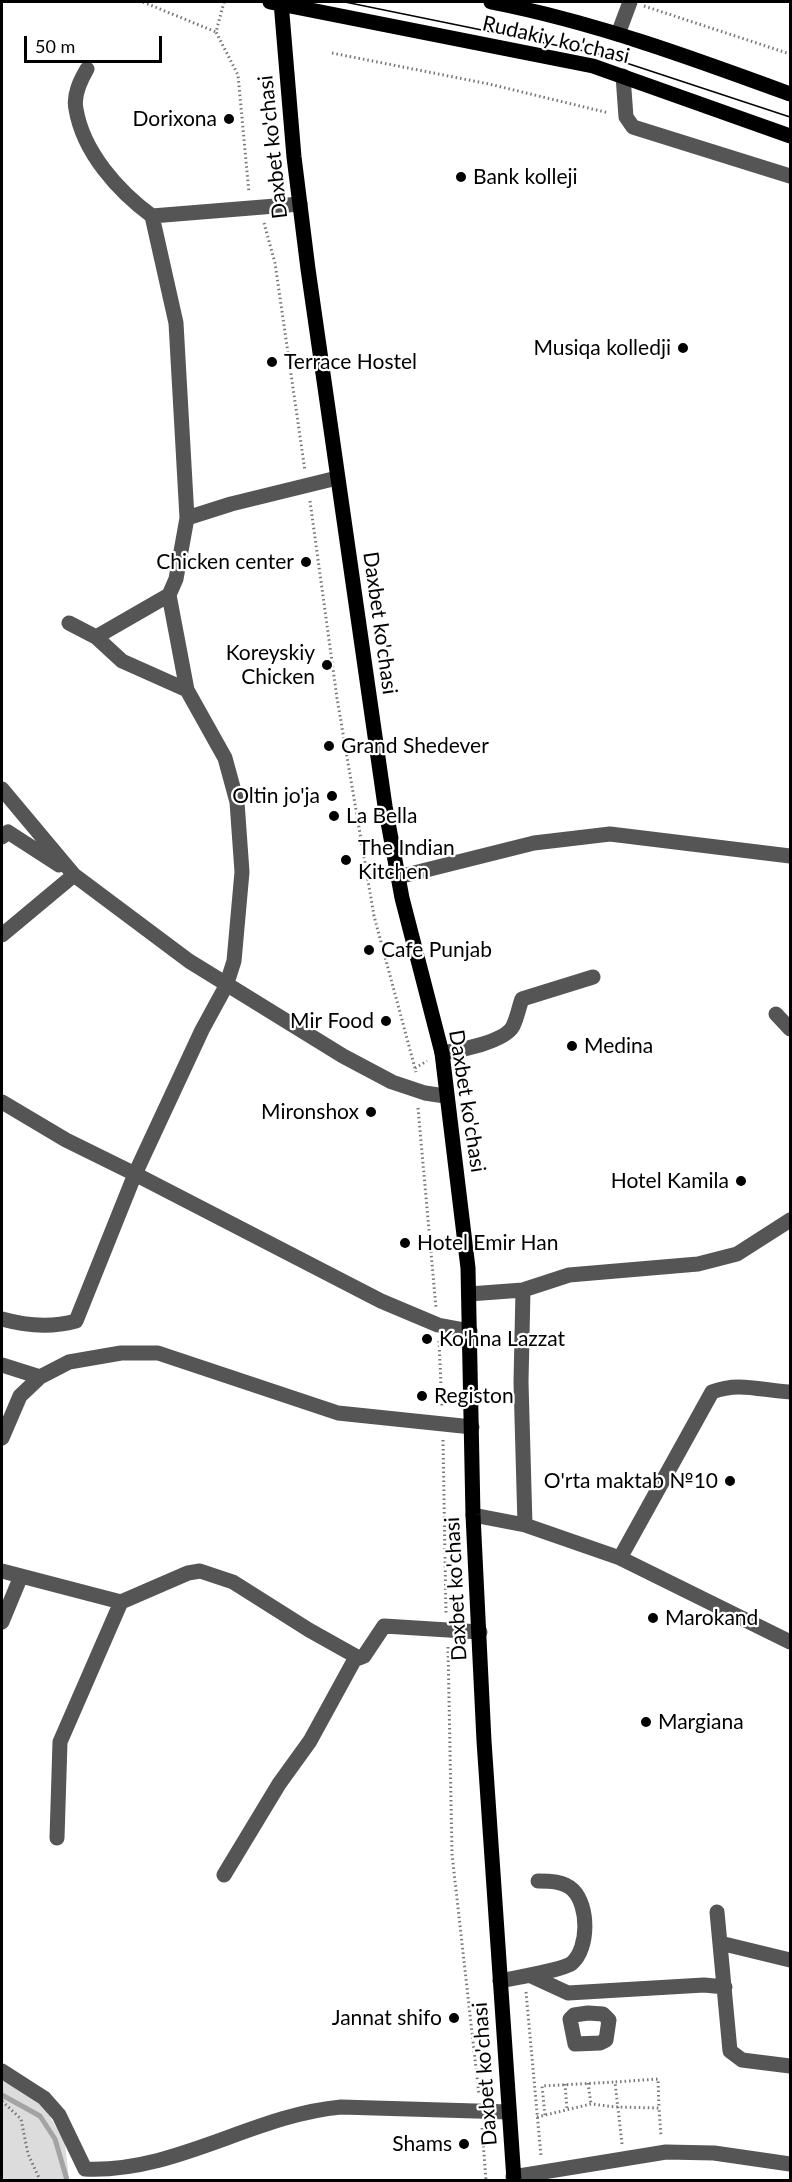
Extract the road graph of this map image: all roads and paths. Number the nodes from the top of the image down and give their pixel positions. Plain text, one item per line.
1 (143, 2) edge
2 (490, 2) edge
3 (277, 3) edge
4 (635, 3) edge
5 (216, 32) dead end
6 (618, 34) junction
7 (332, 53) dead end
8 (790, 54) edge
9 (87, 69) dead end
10 (623, 76) junction
11 (790, 94) edge
12 (626, 117) junction
13 (790, 136) edge
14 (790, 176) edge
15 (300, 204) junction
16 (152, 216) junction
17 (337, 478) junction
18 (187, 518) junction
19 (169, 595) junction
20 (69, 623) dead end
21 (96, 638) junction
22 (188, 690) junction
23 (2, 789) edge
24 (4, 830) edge
25 (790, 856) edge
26 (74, 875) junction
27 (398, 877) junction
28 (2, 935) edge
29 (593, 977) dead end
30 (226, 986) junction
31 (776, 1014) dead end
32 (790, 1029) edge
33 (442, 1053) junction
34 (445, 1096) junction
35 (2, 1102) edge
36 (135, 1174) junction
37 (790, 1220) edge
38 (523, 1290) junction
39 (469, 1294) junction
40 (2, 1319) edge
41 (470, 1332) junction
42 (2, 1365) edge
43 (45, 1374) junction
44 (790, 1392) edge
45 (472, 1427) junction
46 (2, 1438) edge
47 (473, 1515) junction
48 (525, 1525) junction
49 (620, 1558) junction
50 (2, 1571) edge
51 (21, 1576) junction
52 (121, 1602) junction
53 (2, 1622) edge
54 (480, 1632) junction
55 (790, 1642) edge
56 (356, 1657) junction
57 (57, 1838) dead end
58 (224, 1875) dead end
59 (537, 1881) dead end
60 (717, 1912) dead end
61 (720, 1943) junction
62 (790, 1960) edge
63 (526, 1975) junction
64 (500, 1981) junction
65 (726, 1987) junction
66 (586, 1992) junction
67 (588, 2013) dead end
68 (790, 2066) edge
69 (2, 2071) edge
70 (615, 2082) junction
71 (588, 2083) junction
72 (565, 2084) junction
73 (2, 2101) edge
74 (591, 2104) junction
75 (616, 2107) junction
76 (659, 2108) junction
77 (567, 2110) junction
78 (510, 2112) junction
79 (545, 2115) junction
80 (537, 2117) junction
81 (661, 2140) dead end
82 (632, 2145) dead end
83 (790, 2164) edge
84 (542, 2172) junction
85 (83, 2175) edge
86 (513, 2179) edge
87 (40, 2181) edge

1 - 5 path
2 - 6 main road, Rudakiy ko'chasi
3 - 10 main road, Rudakiy ko'chasi
3 - 15 main road, Daxbet ko'chasi
4 - 6 street
4 - 8 path
6 - 11 main road, Rudakiy ko'chasi
7 - 12 path
9 - 16 street
10 - 12 street
10 - 13 main road, Rudakiy ko'chasi
12 - 14 street
15 - 16 street
15 - 17 main road, Daxbet ko'chasi
16 - 18 street
17 - 18 street
17 - 27 main road, Daxbet ko'chasi
18 - 19 street
19 - 21 street
19 - 22 street
20 - 21 street
21 - 22 street
22 - 30 street
23 - 26 street
24 - 26 street
25 - 27 street
26 - 28 street
26 - 30 street
27 - 33 main road, Daxbet ko'chasi
29 - 33 street
30 - 34 street
30 - 36 street
31 - 32 street
33 - 34 main road, Daxbet ko'chasi
34 - 39 main road, Daxbet ko'chasi
35 - 36 street
36 - 40 street
36 - 41 street
37 - 38 street
38 - 39 street
38 - 48 street
39 - 41 main road, Daxbet ko'chasi
41 - 45 main road, Daxbet ko'chasi
42 - 43 street
43 - 45 street
43 - 46 street
44 - 49 street
45 - 47 main road, Daxbet ko'chasi
47 - 48 street
47 - 54 main road, Daxbet ko'chasi
48 - 49 street
49 - 55 street
50 - 51 street
51 - 52 street
51 - 53 street
52 - 56 street
52 - 57 street
54 - 56 street
54 - 64 main road, Daxbet ko'chasi
56 - 58 street
59 - 63 street
60 - 61 street
61 - 62 street
61 - 65 street
63 - 64 street
63 - 66 street
63 - 80 path
64 - 78 main road, Daxbet ko'chasi
65 - 66 street
65 - 68 street
66 - 67 street
69 - 85 street
70 - 71 path
70 - 75 path
70 - 76 path
71 - 72 path
71 - 74 path
72 - 77 path
72 - 79 path
73 - 87 path
74 - 75 path
74 - 77 path
75 - 76 path
75 - 82 path
76 - 81 path
77 - 79 path
78 - 85 street
78 - 86 main road, Daxbet ko'chasi
79 - 80 path
80 - 84 path
83 - 84 street
84 - 86 street

